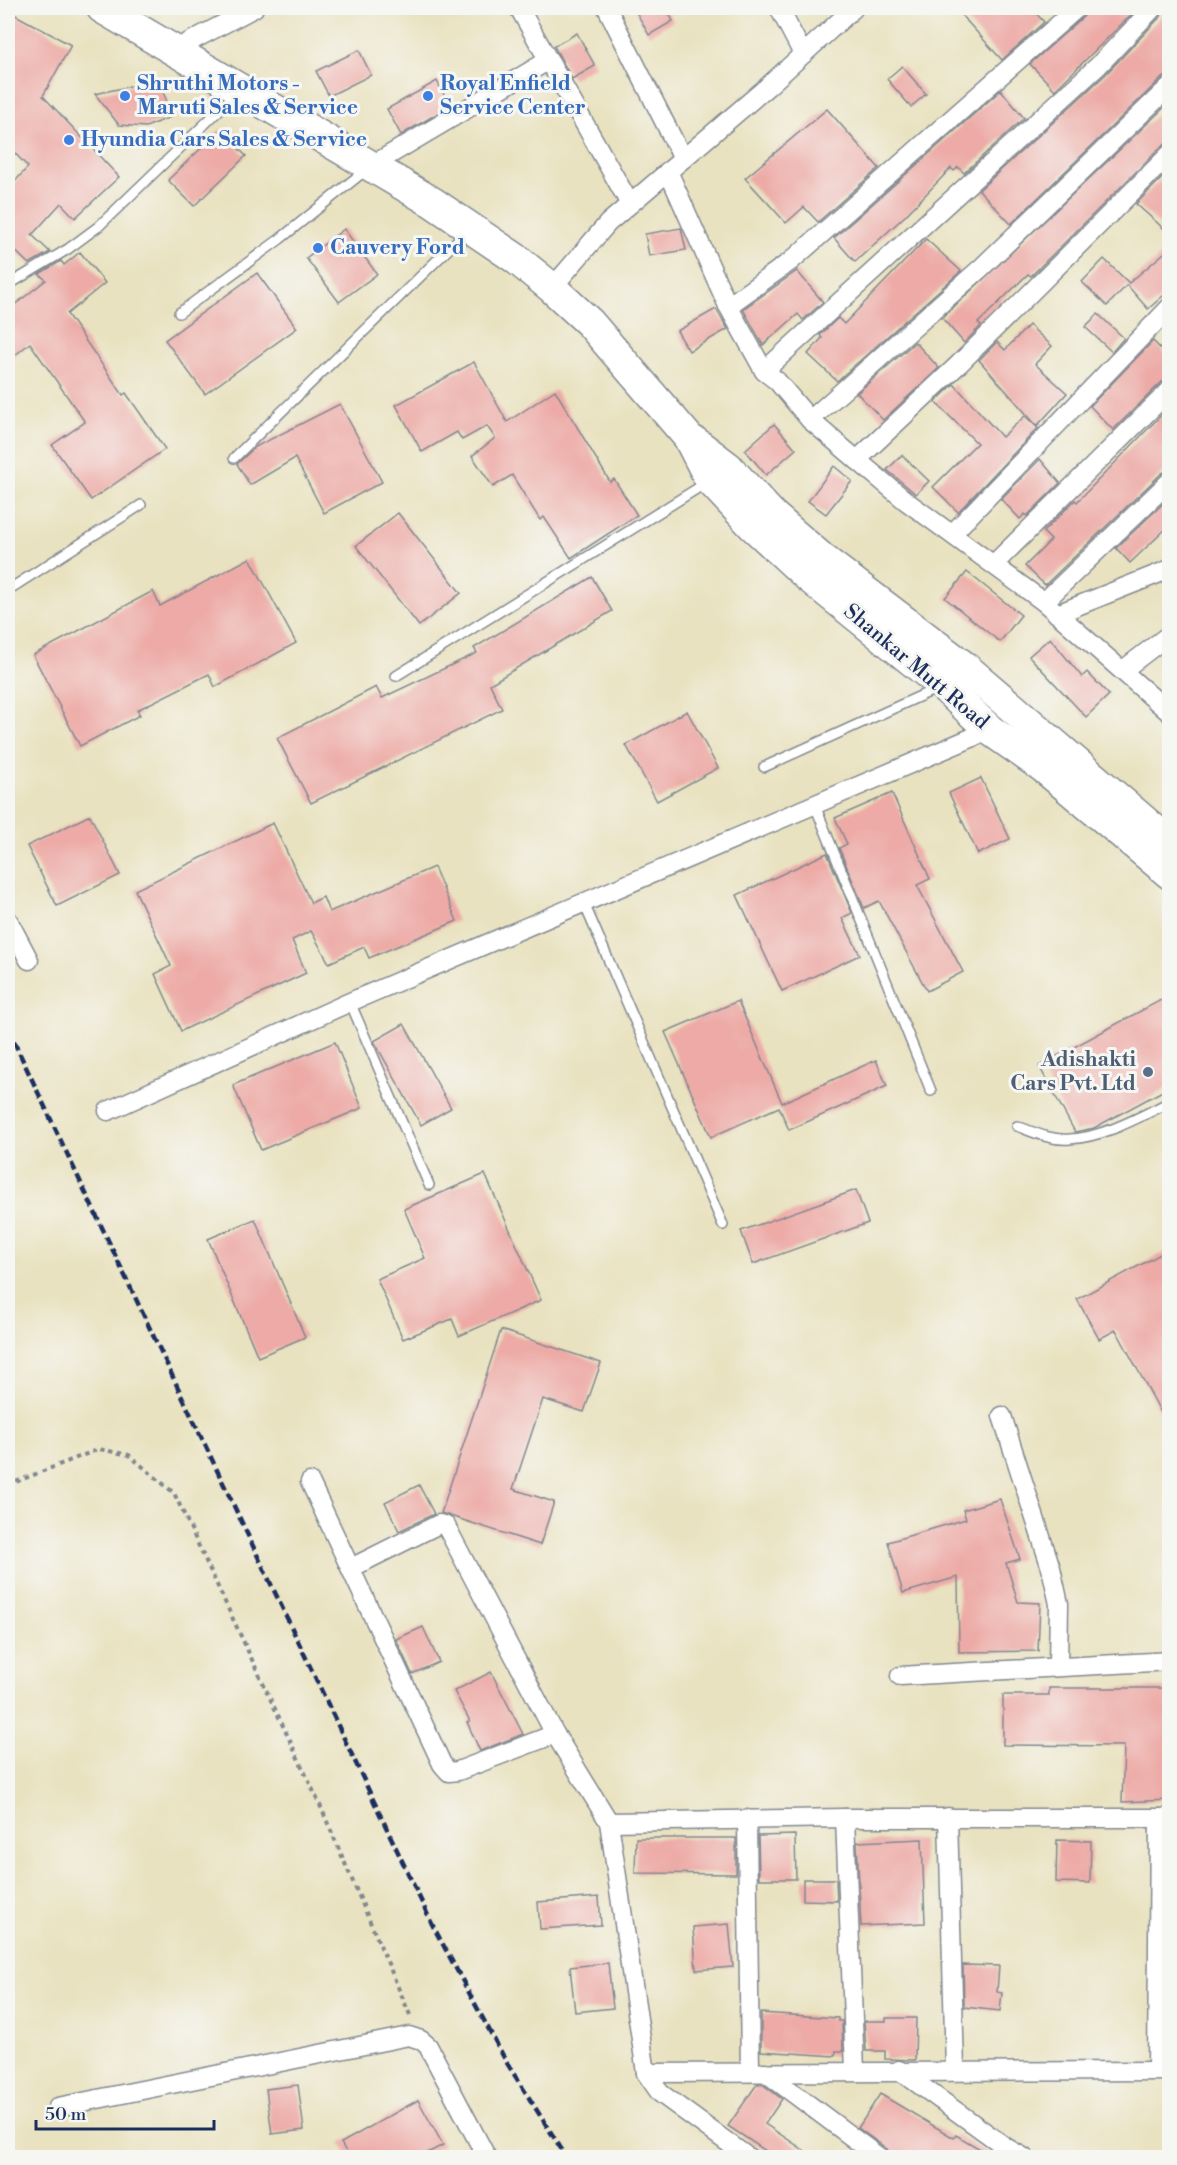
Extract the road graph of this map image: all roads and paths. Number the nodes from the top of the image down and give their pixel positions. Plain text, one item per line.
1 (102, 8) edge
2 (254, 8) edge
3 (519, 8) edge
4 (607, 8) edge
5 (779, 8) edge
6 (854, 8) edge
7 (1077, 8) edge
8 (1153, 8) edge
9 (172, 51) junction
10 (803, 54) junction
11 (549, 60) junction
12 (1170, 86) edge
13 (239, 90) junction
14 (1170, 154) edge
15 (683, 159) junction
16 (369, 167) junction
17 (668, 171) junction
18 (630, 204) junction
19 (471, 227) junction
20 (8, 285) edge
21 (552, 288) junction
22 (728, 306) junction
23 (1170, 307) edge
24 (179, 313) dead end
25 (764, 371) junction
26 (1170, 390) edge
27 (810, 420) junction
28 (688, 437) junction
29 (234, 458) dead end
30 (857, 460) junction
31 (710, 480) junction
32 (1170, 481) edge
33 (141, 505) dead end
34 (952, 534) junction
35 (994, 564) junction
36 (1170, 569) edge
37 (8, 590) edge
38 (1051, 608) junction
39 (1170, 634) edge
40 (1123, 670) junction
41 (396, 676) dead end
42 (943, 686) junction
43 (1170, 713) edge
44 (990, 730) junction
45 (764, 768) dead end
46 (814, 803) junction
47 (1170, 843) edge
48 (1170, 874) edge
49 (583, 902) junction
50 (8, 920) edge
51 (29, 960) dead end
52 (350, 1002) junction
53 (931, 1091) dead end
54 (1170, 1102) edge
55 (108, 1111) dead end
56 (1017, 1126) dead end
57 (429, 1185) dead end
58 (723, 1225) dead end
59 (1002, 1416) dead end
60 (310, 1482) dead end
61 (8, 1485) edge
62 (351, 1568) junction
63 (1170, 1661) edge
64 (1058, 1667) junction
65 (900, 1676) dead end
66 (555, 1734) junction
67 (948, 1817) junction
68 (845, 1818) junction
69 (1164, 1818) edge
70 (747, 1820) junction
71 (609, 1822) junction
72 (421, 2040) junction
73 (855, 2070) junction
74 (899, 2070) junction
75 (955, 2070) junction
76 (1163, 2071) edge
77 (758, 2072) junction
78 (646, 2073) junction
79 (58, 2108) dead end
80 (488, 2157) edge
81 (749, 2157) edge
82 (880, 2157) edge
83 (1025, 2157) edge

1 - 9 main road, Shankar Mutt Road
2 - 9 street
3 - 11 street
4 - 15 street
5 - 10 street
6 - 10 street
7 - 22 street
8 - 25 street
9 - 13 main road, Shankar Mutt Road
10 - 15 street
11 - 16 street
11 - 18 street
12 - 27 street
13 - 16 main road, Shankar Mutt Road
13 - 20 lane
14 - 30 street
15 - 17 street
16 - 19 main road, Shankar Mutt Road
16 - 24 lane
17 - 18 street
17 - 22 street
18 - 21 street
19 - 21 main road, Shankar Mutt Road
19 - 29 lane
21 - 28 main road, Shankar Mutt Road
22 - 25 street
23 - 34 street
25 - 27 street
26 - 35 street
27 - 30 street
28 - 31 main road, Shankar Mutt Road
28 - 47 main road, Shankar Mutt Road
30 - 34 street
31 - 41 lane
31 - 42 main road, Shankar Mutt Road
32 - 38 street
33 - 37 lane
34 - 35 street
35 - 38 street
36 - 38 street
38 - 40 street
39 - 40 street
40 - 43 street
42 - 44 main road, Shankar Mutt Road
42 - 45 lane
44 - 46 street
44 - 48 main road, Shankar Mutt Road
46 - 49 street
46 - 53 lane
49 - 52 street
49 - 58 lane
50 - 51 street
52 - 55 street
52 - 57 lane
54 - 56 lane
59 - 64 street
60 - 62 street
61 - 72 path
62 - 66 street
62 - 66 street
63 - 64 street
64 - 65 street
66 - 71 street
67 - 68 street
67 - 69 street
67 - 75 street
68 - 70 street
68 - 73 street
69 - 76 street
70 - 71 street
70 - 77 street
71 - 78 street
72 - 79 street
72 - 80 street
73 - 74 street
73 - 77 street
74 - 75 street
74 - 83 street
75 - 76 street
77 - 78 street
77 - 82 street
78 - 81 street

